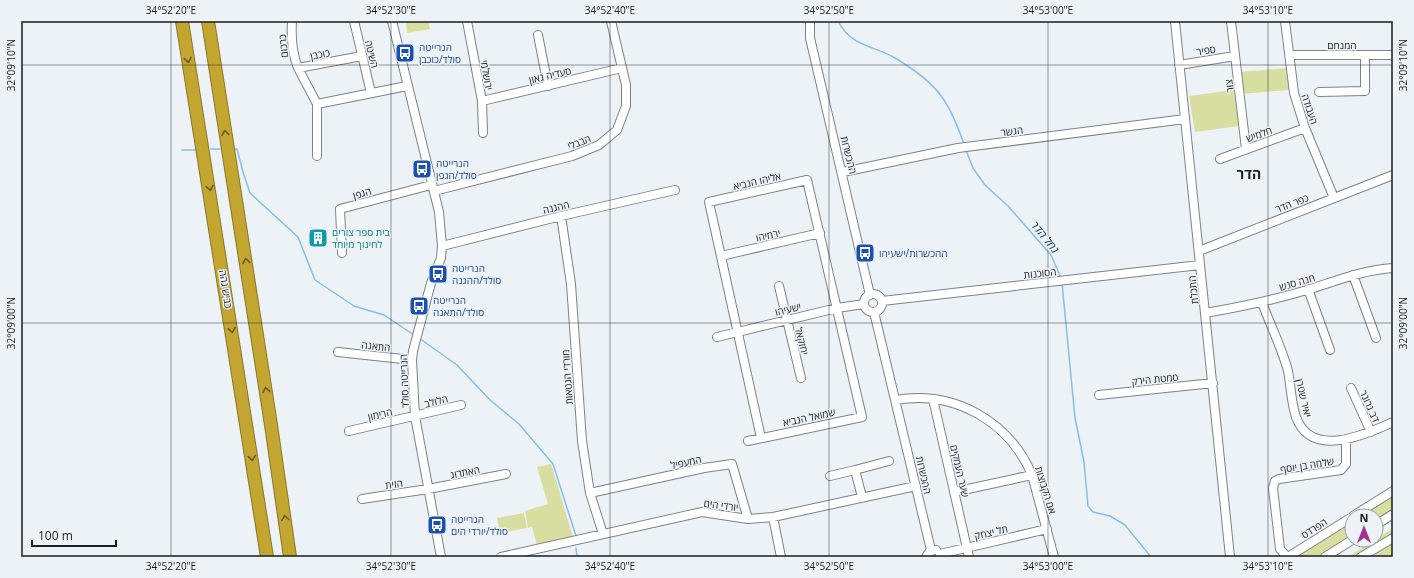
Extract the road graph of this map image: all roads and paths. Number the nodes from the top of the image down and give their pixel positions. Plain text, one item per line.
1 (182, 21) edge
2 (208, 21) edge
3 (292, 21) edge
4 (354, 21) edge
5 (392, 21) edge
6 (467, 21) edge
7 (611, 21) edge
8 (810, 21) edge
9 (1175, 21) edge
10 (1231, 21) edge
11 (1285, 21) edge
12 (538, 35) dead end
13 (1290, 55) junction
14 (1365, 55) junction
15 (1393, 55) edge
16 (362, 56) junction
17 (1235, 56) junction
18 (1180, 65) junction
19 (298, 68) junction
20 (622, 68) junction
21 (407, 86) junction
22 (548, 86) junction
23 (1319, 92) dead end
24 (371, 93) junction
25 (482, 101) junction
26 (317, 104) junction
27 (1185, 119) junction
28 (1305, 128) junction
29 (483, 133) dead end
30 (1246, 150) junction
31 (317, 156) dead end
32 (1220, 159) dead end
33 (843, 172) junction
34 (1393, 175) edge
35 (432, 188) junction
36 (675, 190) dead end
37 (1334, 198) junction
38 (561, 216) junction
39 (820, 233) junction
40 (442, 246) junction
41 (1199, 251) junction
42 (342, 253) dead end
43 (721, 256) junction
44 (1200, 265) junction
45 (1393, 268) edge
46 (1353, 274) junction
47 (779, 286) dead end
48 (1308, 289) junction
49 (870, 295) junction
50 (882, 301) junction
51 (1262, 302) junction
52 (864, 304) junction
53 (837, 308) junction
54 (874, 312) junction
55 (1205, 313) junction
56 (786, 320) junction
57 (738, 332) junction
58 (717, 336) dead end
59 (1376, 338) dead end
60 (1330, 350) dead end
61 (338, 352) dead end
62 (412, 360) junction
63 (801, 378) dead end
64 (1212, 383) junction
65 (1351, 388) dead end
66 (1099, 395) dead end
67 (933, 399) junction
68 (896, 400) junction
69 (461, 405) dead end
70 (415, 416) junction
71 (862, 417) joint
72 (1393, 422) edge
73 (349, 431) dead end
74 (1371, 432) junction
75 (761, 438) junction
76 (1346, 439) junction
77 (748, 441) dead end
78 (889, 461) dead end
79 (855, 470) junction
80 (506, 474) dead end
81 (1032, 475) junction
82 (830, 476) dead end
83 (916, 486) junction
84 (428, 489) junction
85 (1393, 491) edge
86 (954, 492) junction
87 (590, 493) junction
88 (862, 497) junction
89 (362, 499) dead end
90 (1365, 508) edge
91 (1393, 514) edge
92 (774, 517) junction
93 (748, 519) junction
94 (1384, 520) edge
95 (1344, 521) edge
96 (1047, 529) junction
97 (603, 534) junction
98 (1393, 538) edge
99 (1344, 545) edge
100 (967, 548) junction
101 (929, 554) edge
102 (940, 556) edge
103 (266, 557) edge
104 (290, 557) edge
105 (441, 557) edge
106 (501, 557) edge
107 (781, 557) edge
108 (969, 557) edge
109 (1054, 557) edge
110 (1230, 557) edge
111 (1287, 557) edge
112 (1325, 557) edge
113 (1361, 557) edge

1 -> 103 highway, כביש גהה
104 -> 2 highway
3 - 19 street, כרכום
4 - 16 street, השיטה
5 - 21 street, הנרייטה סולד
6 - 25 street, ירושלמי
7 - 20 street, הבבלי
8 - 33 street, ההכשרות
9 - 18 street, התכלת
10 - 17 street, צור
11 - 13 street, העבודה
12 - 22 street
13 - 14 street, המנחם
13 - 28 street, העבודה
14 - 15 street, המנחם
14 - 23 street
16 - 19 street, כוכבן
16 - 24 street, השיטה
17 - 18 street, ספיר
17 - 30 street, צור
18 - 27 street, התכלת
19 - 26 street, כוכבן
20 - 22 street, סעדיה גאון
20 - 35 street, הבבלי
21 - 24 street
21 - 35 street, הנרייטה סולד
22 - 25 street, סעדיה גאון
24 - 26 street
25 - 29 street, ירושלמי
26 - 31 street, כוכבן
27 - 33 street, הגשר
27 - 41 street, התכלת
28 - 30 street, חלמיש
28 - 37 street, העבודה
30 - 32 street, חלמיש
33 - 49 street, ההכשרות
34 - 37 street, כפר הדר
35 - 40 street, הנרייטה סולד
35 - 42 street, הגפן
36 - 38 street, ההגנה
37 - 41 street, כפר הדר
38 - 40 street, ההגנה
38 - 87 street, מורדי הגטאות
39 - 43 street, ירמיהו
39 - 43 street, אליהו הנביא
39 - 53 street, אליהו הנביא
40 - 62 street, הנרייטה סולד
41 - 44 street, התכלת
43 - 57 street, אליהו הנביא
44 - 50 street, הסוכנות
44 - 55 street, התכלת
45 - 46 street, חנה סנש
46 - 48 street, חנה סנש
46 - 59 street
47 - 56 street, יחזקאל
48 - 51 street, חנה סנש
48 - 60 street
49 - 50 street
49 - 52 street
50 - 54 street
51 - 55 street, חנה סנש
51 - 76 street, יאיר שטרן
52 - 53 street, ישעיהו
52 - 54 street
53 - 56 street, ישעיהו
53 - 71 street, אליהו הנביא
54 - 68 street, ההכשרות
55 - 64 street, התכלת
56 - 57 street, ישעיהו
56 - 63 street, יחזקאל
57 - 58 street, ישעיהו
57 - 75 street, אליהו הנביא
61 - 62 street, התאנה
62 - 70 street, הנרייטה סולד
64 - 66 street, סמטת הירק
64 - 110 street, התכלת
65 - 74 street, דב גרונר
67 - 68 street, אם הקבוצות
67 - 81 street, אם הקבוצות
67 - 86 street, שער העמקים
68 - 83 street, ההכשרות
69 - 70 street, הלולב
70 - 73 street, הרימון
70 - 84 street, הנרייטה סולד
71 - 75 street, שמואל הנביא
72 - 74 street, יאיר שטרן
74 - 76 street, יאיר שטרן
75 - 77 street, שמואל הנביא
76 - 111 street, שלמה בן יוסף
78 - 79 street
79 - 82 street
79 - 88 street
80 - 84 street, האתרוג
81 - 86 street
81 - 96 street, אם הקבוצות
83 - 88 street, יורדי הים
83 - 101 street, ההכשרות
84 - 89 street, הזית
84 - 105 street, הנרייטה סולד
85 - 90 street, הפרדס
86 - 100 street, שער העמקים
87 - 93 street, המעפיל
87 - 97 street, מורדי הגטאות
88 - 92 street, יורדי הים
91 - 94 street
92 - 93 street, יורדי הים
92 - 107 street
93 - 97 street, יורדי הים
95 - 111 street, הפרדס
96 - 100 street, תל יצחק
96 - 109 street, אם הקבוצות
97 - 106 street, יורדי הים
98 - 113 street
99 - 112 street
100 - 102 street, תל יצחק
100 - 108 street, שער העמקים
101 - 102 street

